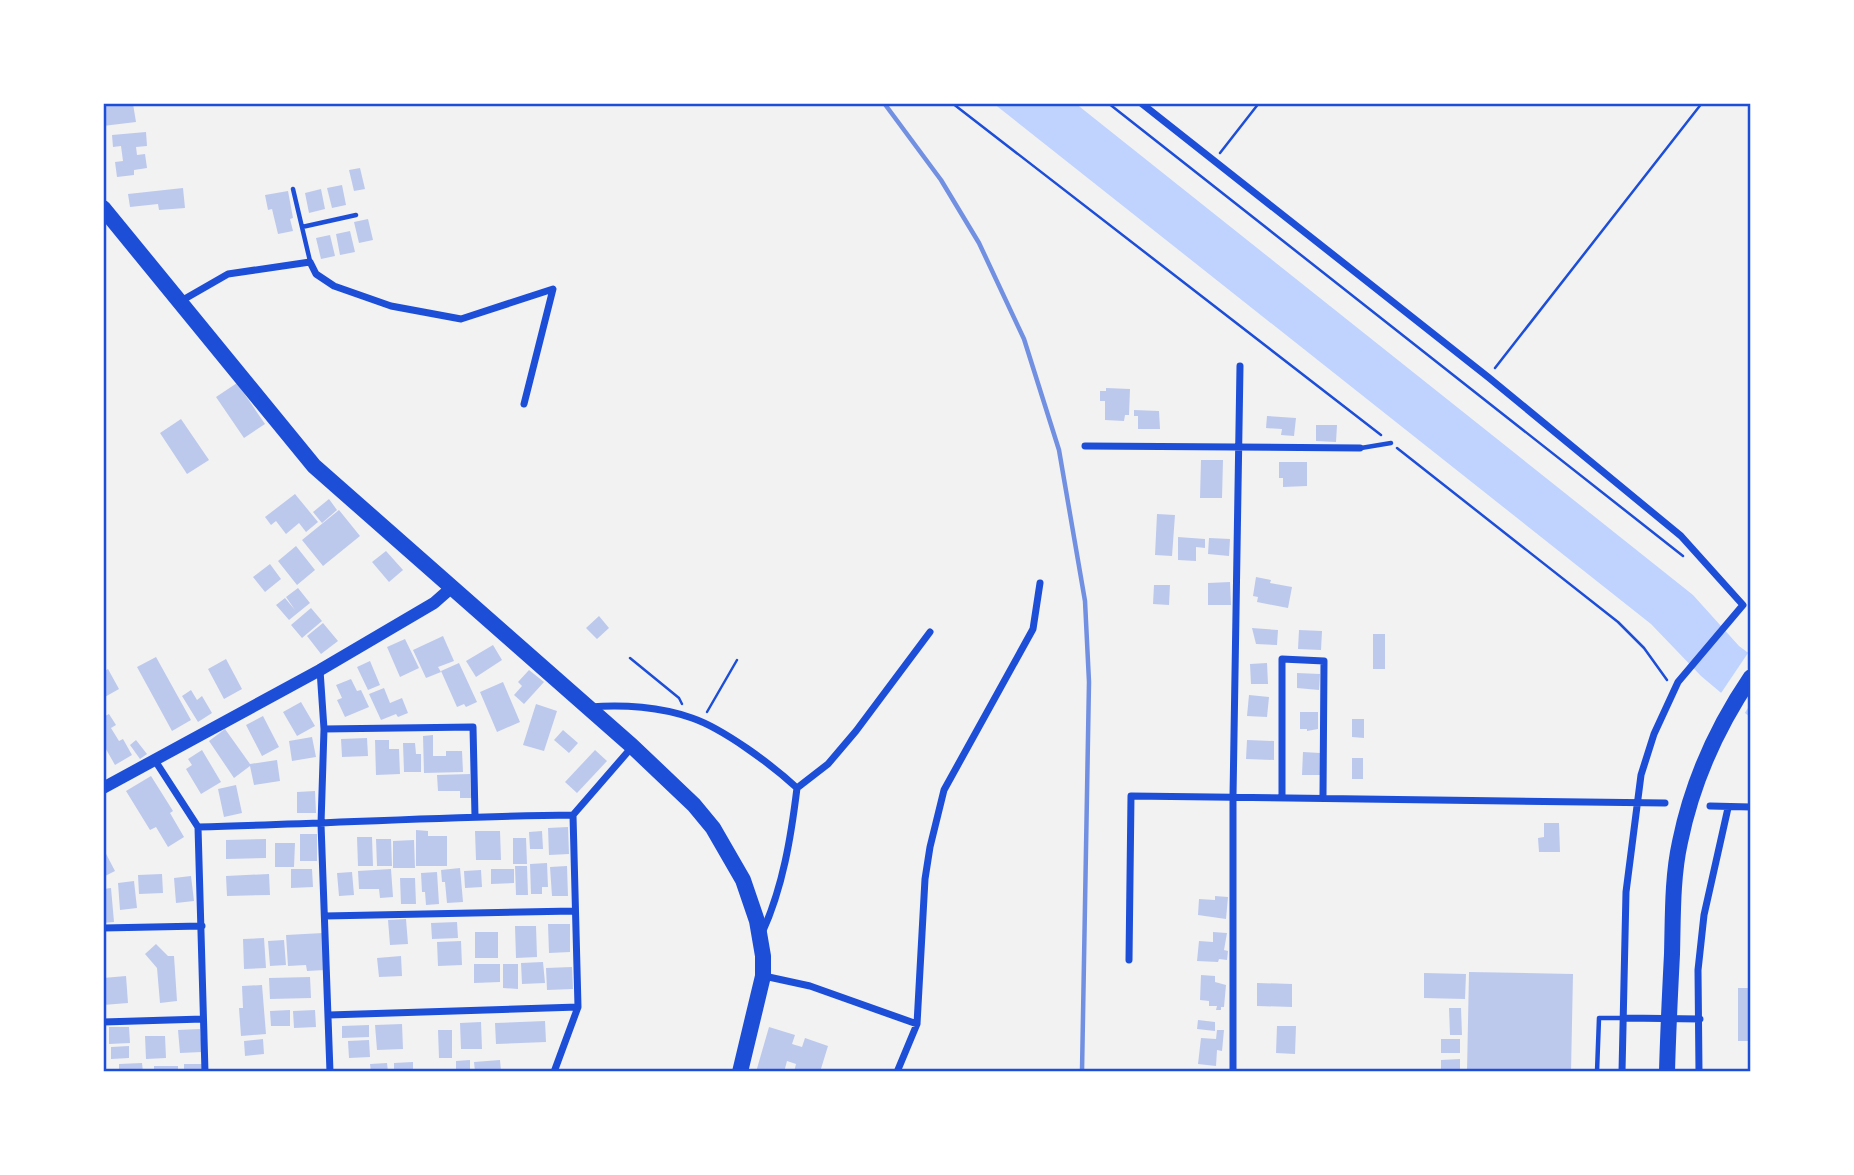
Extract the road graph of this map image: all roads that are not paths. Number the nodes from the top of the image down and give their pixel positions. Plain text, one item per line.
1 (1141, 103) edge
2 (293, 189) dead end
3 (104, 210) edge
4 (356, 215) dead end
5 (302, 227) junction
6 (310, 262) junction
7 (180, 301) junction
8 (1240, 366) dead end
9 (524, 404) dead end
10 (1391, 443) road end
11 (1086, 446) dead end
12 (1238, 447) junction
13 (1360, 448) joint
14 (1040, 583) dead end
15 (451, 588) junction
16 (1747, 603) edge
17 (930, 632) dead end
18 (320, 670) junction
19 (1751, 677) edge
20 (588, 707) junction
21 (324, 729) junction
22 (632, 746) junction
23 (154, 759) junction
24 (103, 788) edge
25 (797, 788) junction
26 (1233, 797) junction
27 (1282, 797) junction
28 (1323, 797) junction
29 (1636, 802) junction
30 (1665, 803) dead end
31 (1710, 806) dead end
32 (1751, 807) edge
33 (1728, 808) junction
34 (573, 815) junction
35 (475, 816) junction
36 (321, 824) junction
37 (198, 827) junction
38 (574, 911) junction
39 (325, 916) junction
40 (202, 926) junction
41 (103, 928) edge
42 (761, 937) junction
43 (1129, 960) dead end
44 (764, 976) junction
45 (578, 1007) junction
46 (329, 1014) junction
47 (1625, 1018) junction
48 (1670, 1018) junction
49 (203, 1019) junction
50 (1700, 1019) junction
51 (103, 1022) edge
52 (917, 1024) junction
53 (205, 1072) edge
54 (330, 1072) edge
55 (554, 1072) edge
56 (740, 1072) edge
57 (897, 1072) edge
58 (1233, 1072) edge
59 (1597, 1072) edge
60 (1622, 1072) edge
61 (1667, 1072) edge
62 (1699, 1072) edge

1 - 16 street
2 - 5 lane
3 - 7 highway
4 - 5 lane
5 - 6 lane
6 - 7 street
6 - 9 street
7 - 15 highway
8 - 12 street
10 - 13 lane
11 - 12 street
12 - 13 street
12 - 26 street
14 - 52 street
15 - 18 street
15 - 20 highway
16 - 29 street
17 - 25 street
18 - 21 street
18 - 23 street
19 - 48 highway
20 - 22 highway
20 - 25 street
21 - 35 street
21 - 36 street
22 - 34 street
22 - 42 highway
23 - 24 street
23 - 37 street
25 - 42 street
26 - 27 street
26 - 43 street
26 - 58 street
27 - 28 street
27 - 28 street
28 - 29 street
29 - 30 street
29 - 47 street
31 - 33 street
32 - 33 street
33 - 50 street
34 - 35 street
34 - 38 street
35 - 36 street
36 - 37 street
36 - 39 street
37 - 40 street
38 - 39 street
38 - 45 street
39 - 46 street
40 - 41 street
40 - 49 street
42 - 44 highway
44 - 52 street
44 - 56 highway
45 - 46 street
45 - 55 street
46 - 54 street
47 - 48 street
47 - 59 lane
47 - 60 street
48 - 50 street
48 - 61 highway
49 - 51 street
49 - 53 street
50 - 62 street
52 - 57 street

